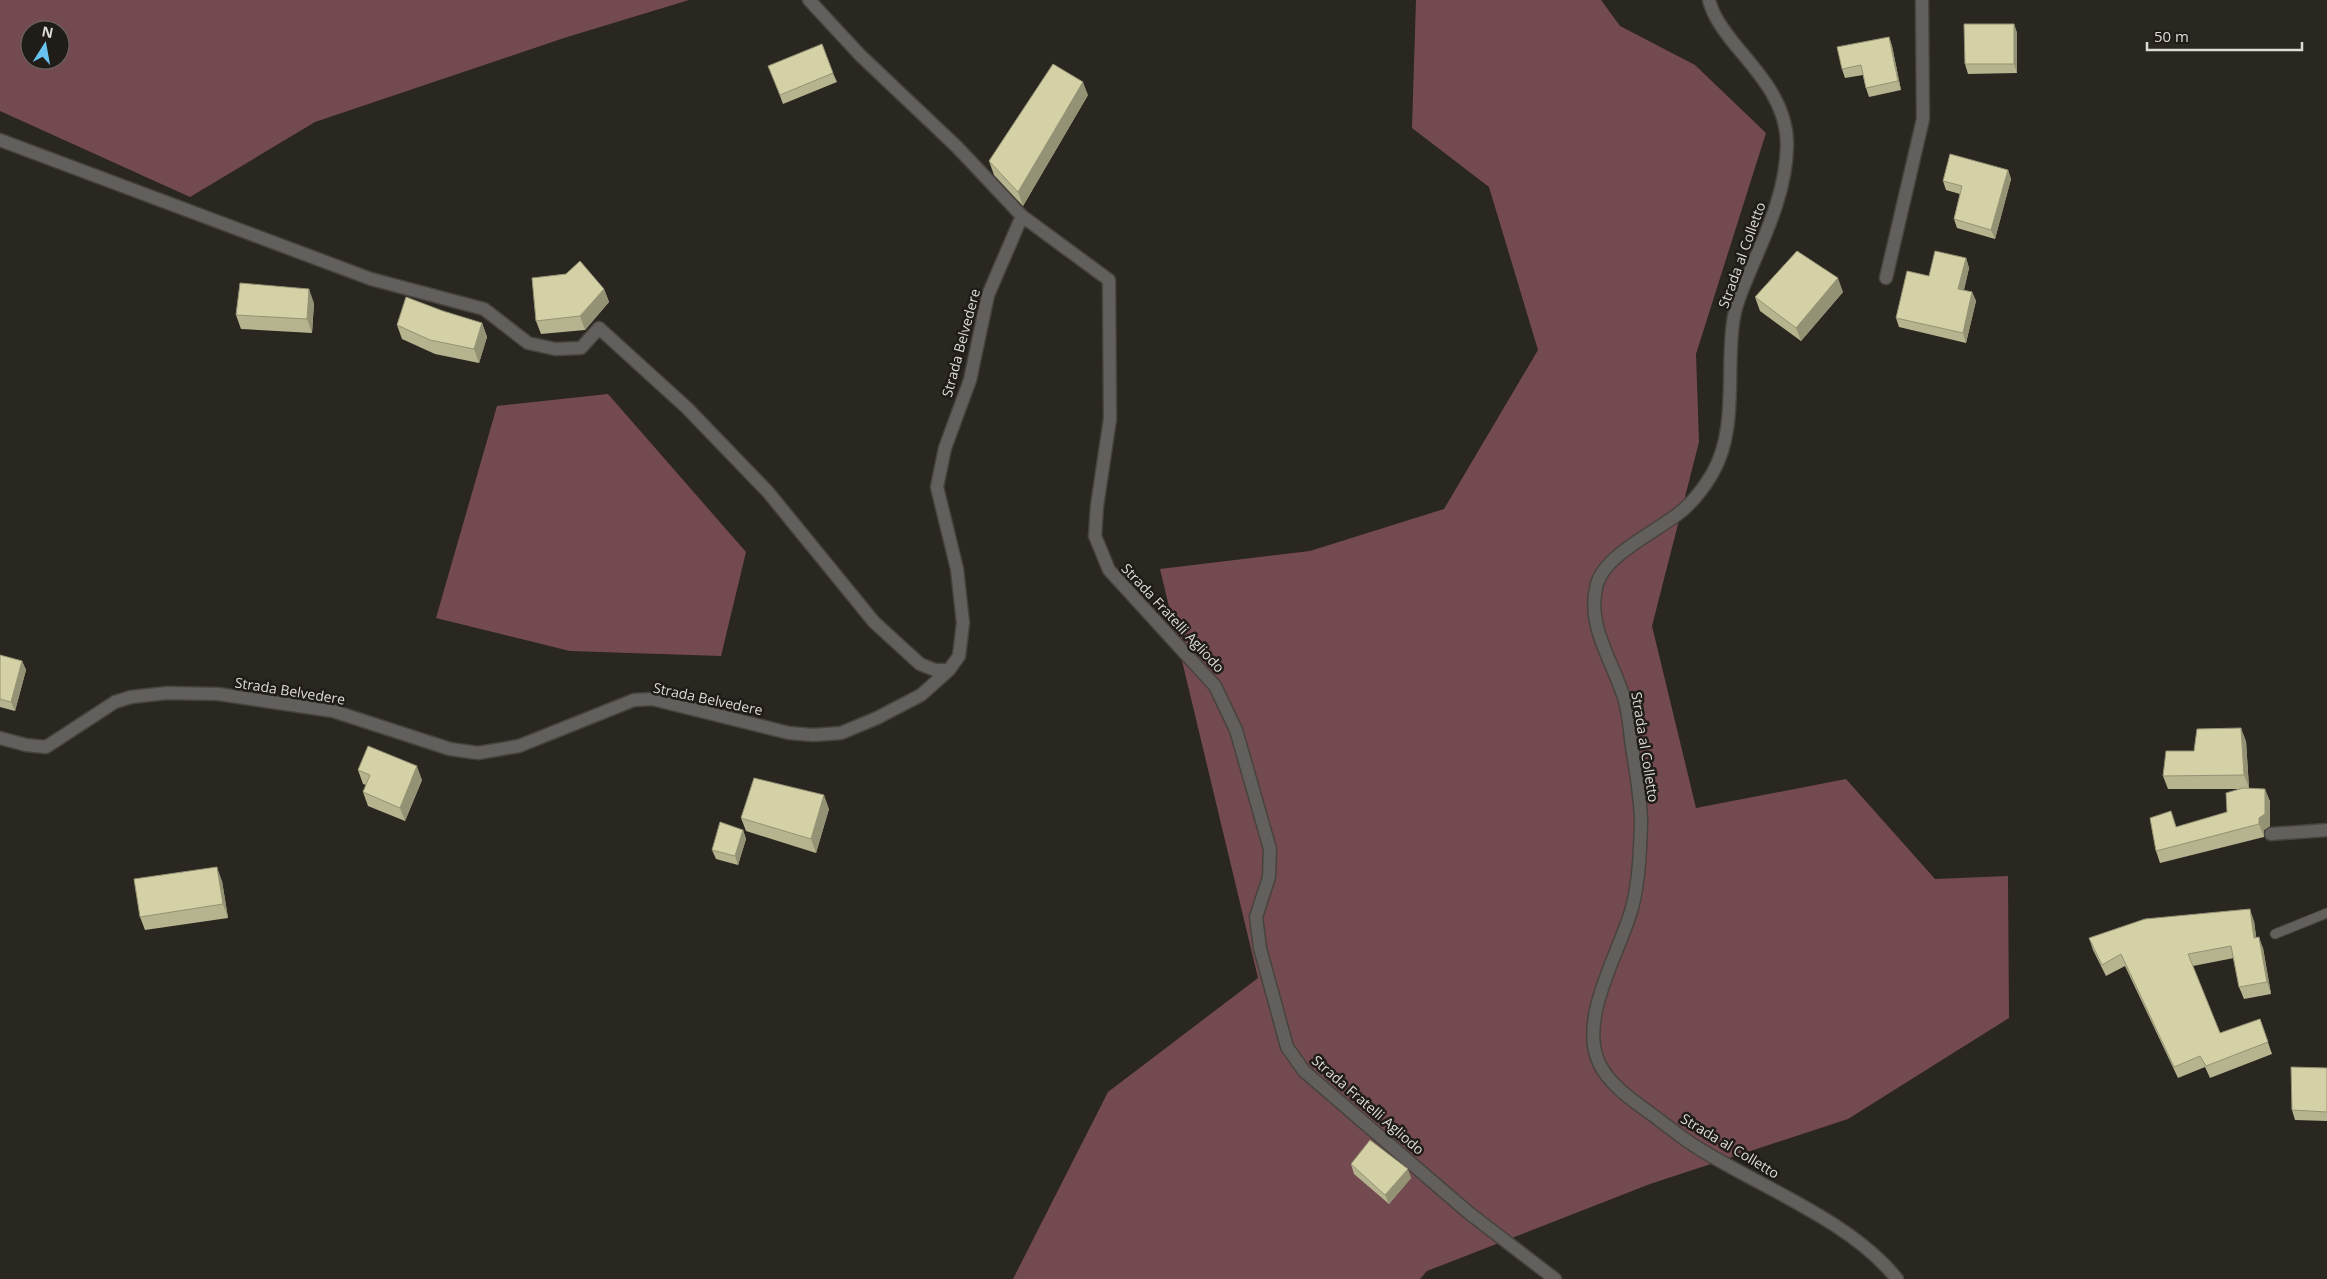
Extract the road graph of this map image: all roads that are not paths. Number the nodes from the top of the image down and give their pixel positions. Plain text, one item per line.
1 (809, 0) edge
2 (1709, 0) edge
3 (1922, 0) edge
4 (0, 140) edge
5 (1022, 216) junction
6 (1886, 278) dead end
7 (949, 670) junction
8 (0, 738) edge
9 (2327, 830) edge
10 (2271, 834) dead end
11 (2327, 913) edge
12 (2274, 934) dead end
13 (1555, 1279) edge
14 (1897, 1279) edge

1 - 5 street
2 - 14 street, Strada al Colletto
3 - 6 street
4 - 7 street
5 - 7 street, Strada Belvedere
5 - 13 street, Strada Fratelli Agliodo
7 - 8 street, Strada Belvedere
9 - 10 street
11 - 12 lane

